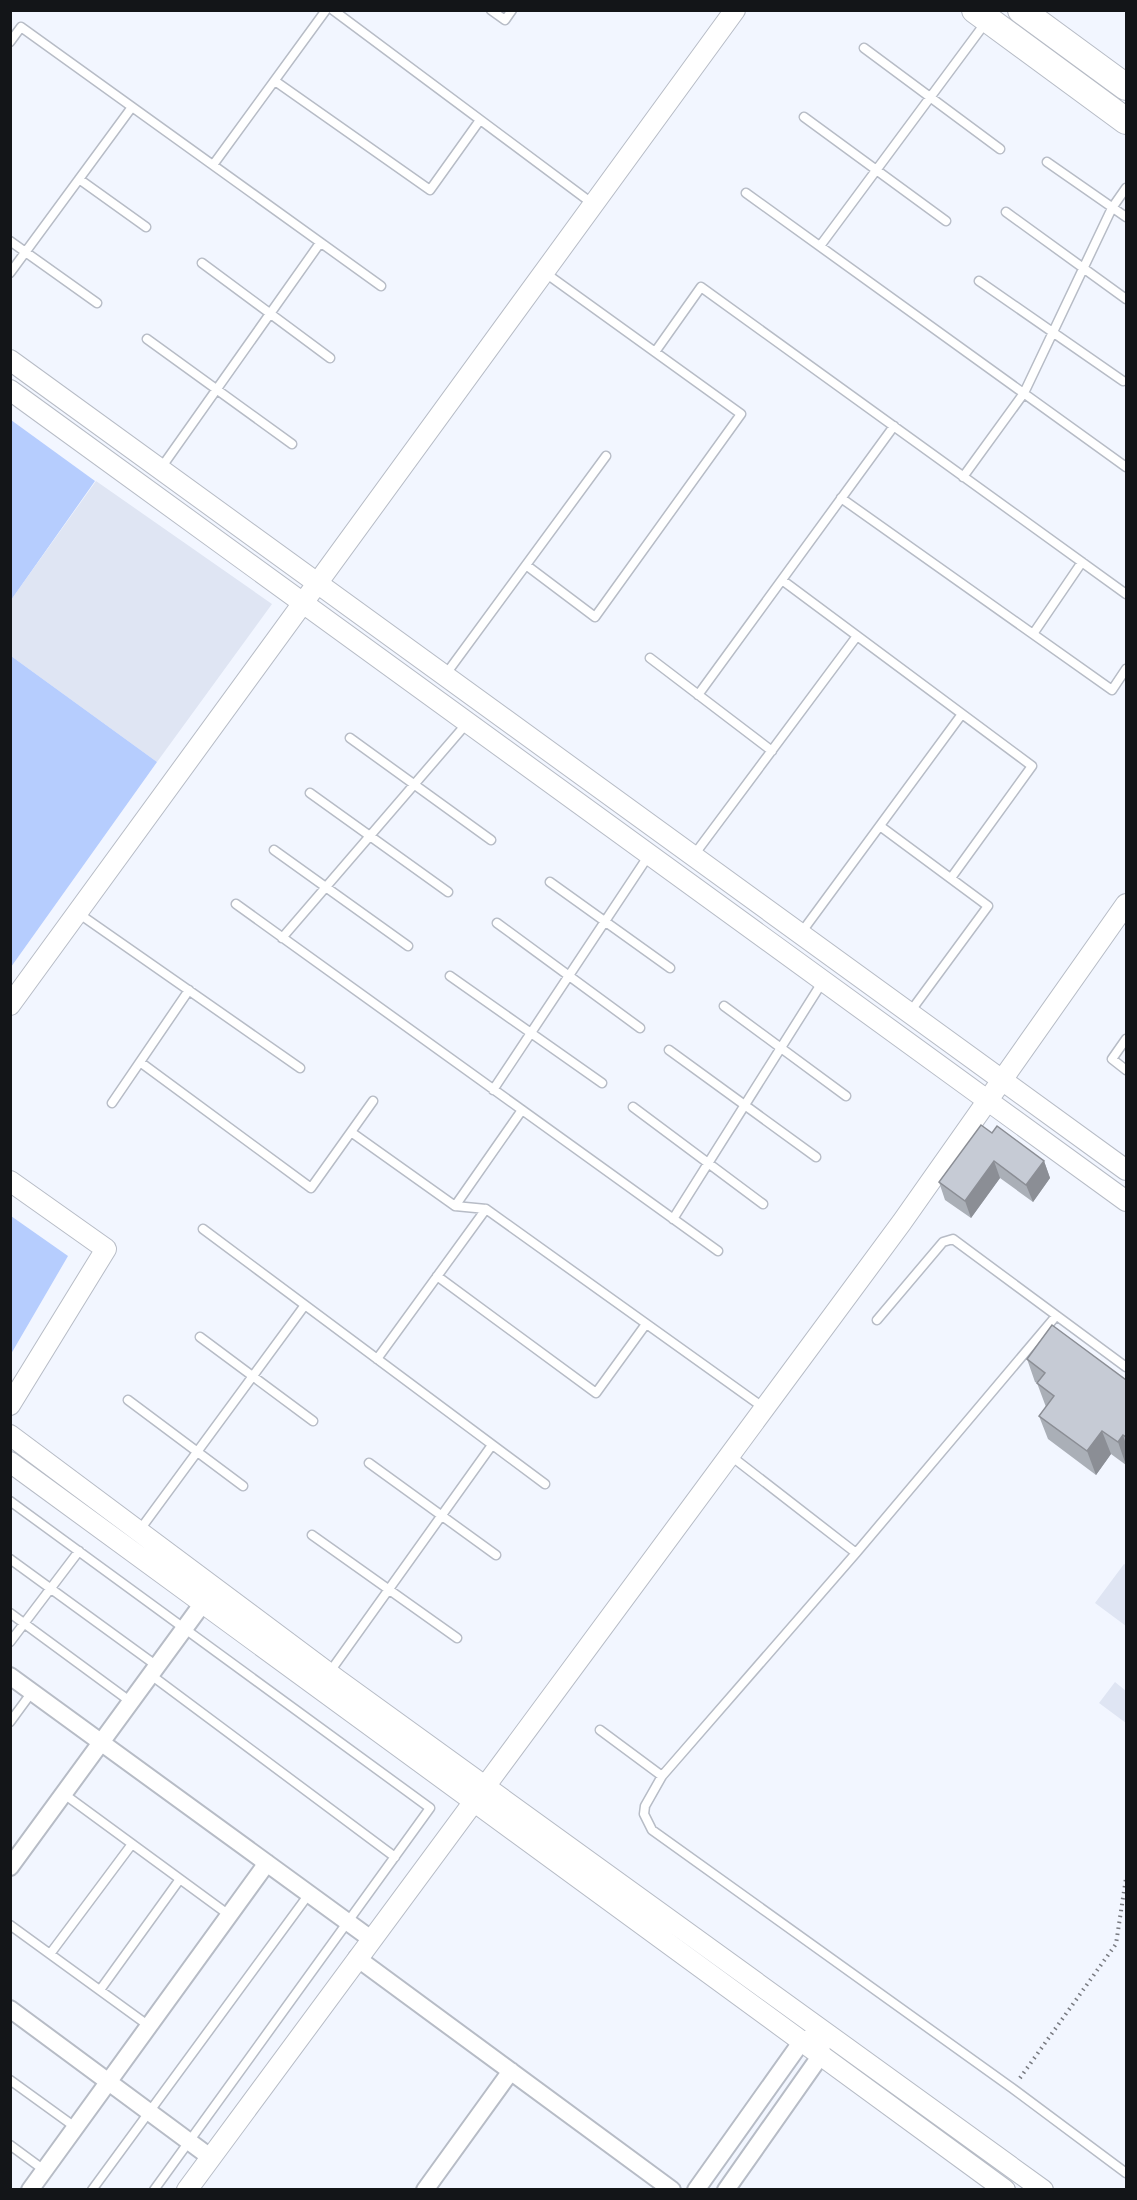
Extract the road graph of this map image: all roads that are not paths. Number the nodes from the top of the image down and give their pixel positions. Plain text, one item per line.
1 (326, 10) edge
2 (333, 10) edge
3 (491, 10) edge
4 (512, 10) edge
5 (735, 10) edge
6 (1021, 10) edge
7 (982, 15) edge
8 (10, 42) edge
9 (864, 48) dead end
10 (275, 81) junction
11 (1126, 87) edge
12 (930, 97) junction
13 (132, 107) junction
14 (804, 117) dead end
15 (480, 120) junction
16 (1126, 121) edge
17 (1000, 149) dead end
18 (1047, 162) dead end
19 (213, 165) junction
20 (876, 170) junction
21 (79, 179) junction
22 (1126, 188) edge
23 (747, 193) dead end
24 (594, 204) junction
25 (1112, 207) junction
26 (1006, 212) dead end
27 (1126, 218) edge
28 (946, 221) dead end
29 (146, 227) dead end
30 (10, 240) edge
31 (320, 243) junction
32 (820, 246) junction
33 (26, 252) junction
34 (202, 264) dead end
35 (1083, 268) junction
36 (544, 272) junction
37 (10, 273) edge
38 (979, 281) dead end
39 (381, 286) dead end
40 (1126, 299) edge
41 (97, 303) dead end
42 (270, 314) junction
43 (1053, 333) junction
44 (147, 339) dead end
45 (655, 352) junction
46 (330, 358) dead end
47 (10, 360) edge
48 (1123, 381) dead end
49 (217, 389) junction
50 (10, 390) edge
51 (1024, 393) junction
52 (894, 426) junction
53 (292, 444) dead end
54 (606, 456) dead end
55 (1126, 467) edge
56 (161, 468) junction
57 (963, 477) junction
58 (842, 498) junction
59 (1082, 562) junction
60 (526, 565) junction
61 (782, 580) junction
62 (318, 582) junction
63 (1126, 594) edge
64 (304, 602) junction
65 (1033, 634) junction
66 (857, 636) junction
67 (650, 658) dead end
68 (1126, 669) edge
69 (446, 674) junction
70 (698, 695) junction
71 (962, 714) junction
72 (468, 722) junction
73 (350, 738) dead end
74 (772, 751) junction
75 (414, 784) junction
76 (310, 793) dead end
77 (880, 826) junction
78 (370, 836) junction
79 (491, 840) dead end
80 (274, 850) dead end
81 (650, 854) junction
82 (694, 855) junction
83 (951, 878) junction
84 (550, 882) dead end
85 (326, 887) junction
86 (448, 892) dead end
87 (236, 904) dead end
88 (1126, 904) edge
89 (78, 913) junction
90 (605, 921) junction
91 (496, 923) dead end
92 (801, 933) junction
93 (282, 938) junction
94 (408, 946) dead end
95 (670, 968) dead end
96 (450, 976) dead end
97 (569, 976) junction
98 (823, 980) junction
99 (189, 990) junction
100 (10, 1005) edge
101 (724, 1006) dead end
102 (910, 1012) junction
103 (640, 1028) dead end
104 (531, 1033) junction
105 (1126, 1039) edge
106 (781, 1048) junction
107 (669, 1050) dead end
108 (140, 1062) junction
109 (300, 1068) dead end
110 (1126, 1070) edge
111 (1002, 1080) junction
112 (602, 1083) dead end
113 (493, 1090) junction
114 (846, 1096) dead end
115 (988, 1100) junction
116 (373, 1101) dead end
117 (112, 1103) dead end
118 (745, 1105) junction
119 (633, 1107) dead end
120 (522, 1110) junction
121 (351, 1132) junction
122 (816, 1157) dead end
123 (709, 1163) junction
124 (1126, 1170) edge
125 (10, 1181) edge
126 (1126, 1201) edge
127 (763, 1204) dead end
128 (455, 1206) junction
129 (486, 1209) junction
130 (673, 1220) junction
131 (203, 1229) dead end
132 (718, 1251) dead end
133 (437, 1276) junction
134 (305, 1305) junction
135 (1056, 1316) junction
136 (877, 1320) dead end
137 (646, 1324) junction
138 (200, 1337) dead end
139 (377, 1359) junction
140 (1126, 1367) edge
141 (253, 1376) junction
142 (128, 1401) dead end
143 (10, 1405) edge
144 (764, 1407) junction
145 (313, 1420) dead end
146 (10, 1435) edge
147 (492, 1445) junction
148 (197, 1452) junction
149 (729, 1454) junction
150 (10, 1462) edge
151 (369, 1463) dead end
152 (545, 1484) dead end
153 (243, 1486) dead end
154 (10, 1501) edge
155 (442, 1516) junction
156 (139, 1531) junction
157 (312, 1535) dead end
158 (79, 1551) junction
159 (856, 1553) junction
160 (496, 1555) dead end
161 (10, 1558) edge
162 (51, 1588) junction
163 (389, 1589) junction
164 (203, 1603) junction
165 (10, 1612) edge
166 (25, 1623) junction
167 (184, 1629) junction
168 (457, 1638) dead end
169 (10, 1642) edge
170 (154, 1671) junction
171 (329, 1673) junction
172 (10, 1676) edge
173 (32, 1692) junction
174 (131, 1702) junction
175 (10, 1722) edge
176 (600, 1730) dead end
177 (102, 1742) junction
178 (662, 1776) junction
179 (478, 1793) junction
180 (64, 1794) junction
181 (132, 1844) junction
182 (395, 1857) junction
183 (13, 1859) edge
184 (267, 1863) junction
185 (180, 1879) junction
186 (309, 1894) junction
187 (229, 1915) junction
188 (348, 1922) junction
189 (10, 1925) edge
190 (371, 1939) junction
191 (50, 1954) junction
192 (357, 1958) junction
193 (100, 1990) junction
194 (10, 2009) edge
195 (149, 2026) junction
196 (824, 2031) junction
197 (802, 2041) junction
198 (821, 2055) junction
199 (511, 2071) junction
200 (10, 2080) edge
201 (108, 2082) junction
202 (149, 2112) junction
203 (75, 2127) junction
204 (189, 2142) junction
205 (10, 2145) edge
206 (210, 2157) junction
207 (44, 2170) junction
208 (1126, 2173) edge
209 (30, 2190) edge
210 (92, 2190) edge
211 (154, 2190) edge
212 (187, 2190) edge
213 (425, 2190) edge
214 (672, 2190) edge
215 (696, 2190) edge
216 (726, 2190) edge
217 (1005, 2190) edge
218 (1043, 2190) edge

1 - 10 lane
2 - 15 lane
3 - 4 lane
5 - 24 street
6 - 11 main road
7 - 12 lane
7 - 16 main road
8 - 13 lane
9 - 12 lane
10 - 15 lane
10 - 19 lane
12 - 17 lane
12 - 20 lane
13 - 19 lane
13 - 21 lane
14 - 20 lane
15 - 24 lane
18 - 25 lane
19 - 31 lane
20 - 28 lane
20 - 32 lane
21 - 29 lane
21 - 33 lane
22 - 25 lane
23 - 32 lane
24 - 36 street
25 - 27 lane
25 - 35 lane
26 - 35 lane
30 - 33 lane
31 - 39 lane
31 - 42 lane
32 - 51 lane
33 - 37 lane
33 - 41 lane
34 - 42 lane
35 - 40 lane
35 - 43 lane
36 - 45 lane
36 - 62 street
38 - 43 lane
42 - 46 lane
42 - 49 lane
43 - 48 lane
43 - 51 lane
44 - 49 lane
45 - 52 lane
45 - 60 lane
47 - 56 street
49 - 53 lane
49 - 56 lane
50 - 64 street
51 - 55 lane
51 - 57 lane
52 - 57 lane
52 - 58 lane
54 - 60 lane
56 - 62 street
57 - 59 lane
58 - 61 lane
58 - 65 lane
59 - 63 lane
59 - 65 lane
60 - 69 lane
61 - 66 lane
61 - 70 lane
62 - 64 street
62 - 69 street
64 - 72 street
64 - 89 street
65 - 68 lane
66 - 71 lane
66 - 74 lane
67 - 70 lane
69 - 82 street
70 - 74 lane
71 - 77 lane
71 - 83 lane
72 - 75 lane
72 - 81 street
73 - 75 lane
74 - 82 lane
75 - 78 lane
75 - 79 lane
76 - 78 lane
77 - 83 lane
77 - 92 lane
78 - 85 lane
78 - 86 lane
80 - 85 lane
81 - 90 lane
81 - 98 street
82 - 92 street
83 - 102 lane
84 - 90 lane
85 - 93 lane
85 - 94 lane
87 - 93 lane
88 - 111 street
89 - 99 lane
89 - 100 street
90 - 95 lane
90 - 97 lane
91 - 97 lane
92 - 102 street
93 - 113 lane
96 - 104 lane
97 - 103 lane
97 - 104 lane
98 - 106 lane
98 - 115 street
99 - 108 lane
99 - 109 lane
101 - 106 lane
102 - 111 street
104 - 112 lane
104 - 113 lane
105 - 110 lane
106 - 114 lane
106 - 118 lane
107 - 118 lane
108 - 117 lane
108 - 121 lane
111 - 115 street
111 - 124 street
113 - 120 lane
115 - 126 street
115 - 144 street
116 - 121 lane
118 - 122 lane
118 - 123 lane
119 - 123 lane
120 - 128 lane
120 - 130 lane
121 - 128 lane
123 - 127 lane
123 - 130 lane
125 - 143 street
128 - 129 lane
129 - 133 lane
129 - 137 lane
130 - 132 lane
131 - 134 lane
133 - 137 lane
133 - 139 lane
134 - 139 lane
134 - 141 lane
135 - 136 lane
135 - 140 lane
135 - 159 lane
137 - 144 lane
138 - 141 lane
139 - 147 lane
141 - 145 lane
141 - 148 lane
142 - 148 lane
144 - 149 street
146 - 156 street
147 - 152 lane
147 - 155 lane
148 - 153 lane
148 - 156 lane
149 - 159 lane
149 - 179 street
150 - 164 street
151 - 155 lane
154 - 158 lane
155 - 160 lane
155 - 163 lane
156 - 171 street
157 - 163 lane
158 - 162 lane
158 - 167 lane
159 - 178 lane
161 - 162 lane
162 - 166 lane
162 - 170 lane
163 - 168 lane
163 - 171 lane
164 - 167 street
164 - 179 street
165 - 166 lane
166 - 169 lane
166 - 174 lane
167 - 170 street
167 - 182 lane
170 - 174 street
170 - 182 lane
171 - 179 street
172 - 173 street
173 - 175 lane
173 - 177 street
174 - 177 street
176 - 178 lane
177 - 180 street
177 - 184 street
178 - 208 lane
179 - 190 street
179 - 196 street
179 - 197 street
180 - 181 lane
180 - 183 street
181 - 185 lane
181 - 191 lane
182 - 188 lane
184 - 186 street
184 - 187 street
185 - 187 lane
185 - 193 lane
186 - 188 street
186 - 202 lane
187 - 195 street
188 - 190 street
188 - 204 lane
189 - 191 lane
190 - 192 street
191 - 193 lane
192 - 199 street
192 - 206 street
193 - 195 lane
194 - 201 street
195 - 201 street
196 - 197 street
196 - 198 street
196 - 218 street
197 - 198 street
197 - 215 street
198 - 216 street
198 - 217 street
199 - 213 street
199 - 214 street
200 - 203 lane
201 - 202 street
201 - 203 street
202 - 204 street
202 - 210 lane
203 - 207 street
204 - 206 street
204 - 211 lane
205 - 207 lane
206 - 212 street
207 - 209 street

